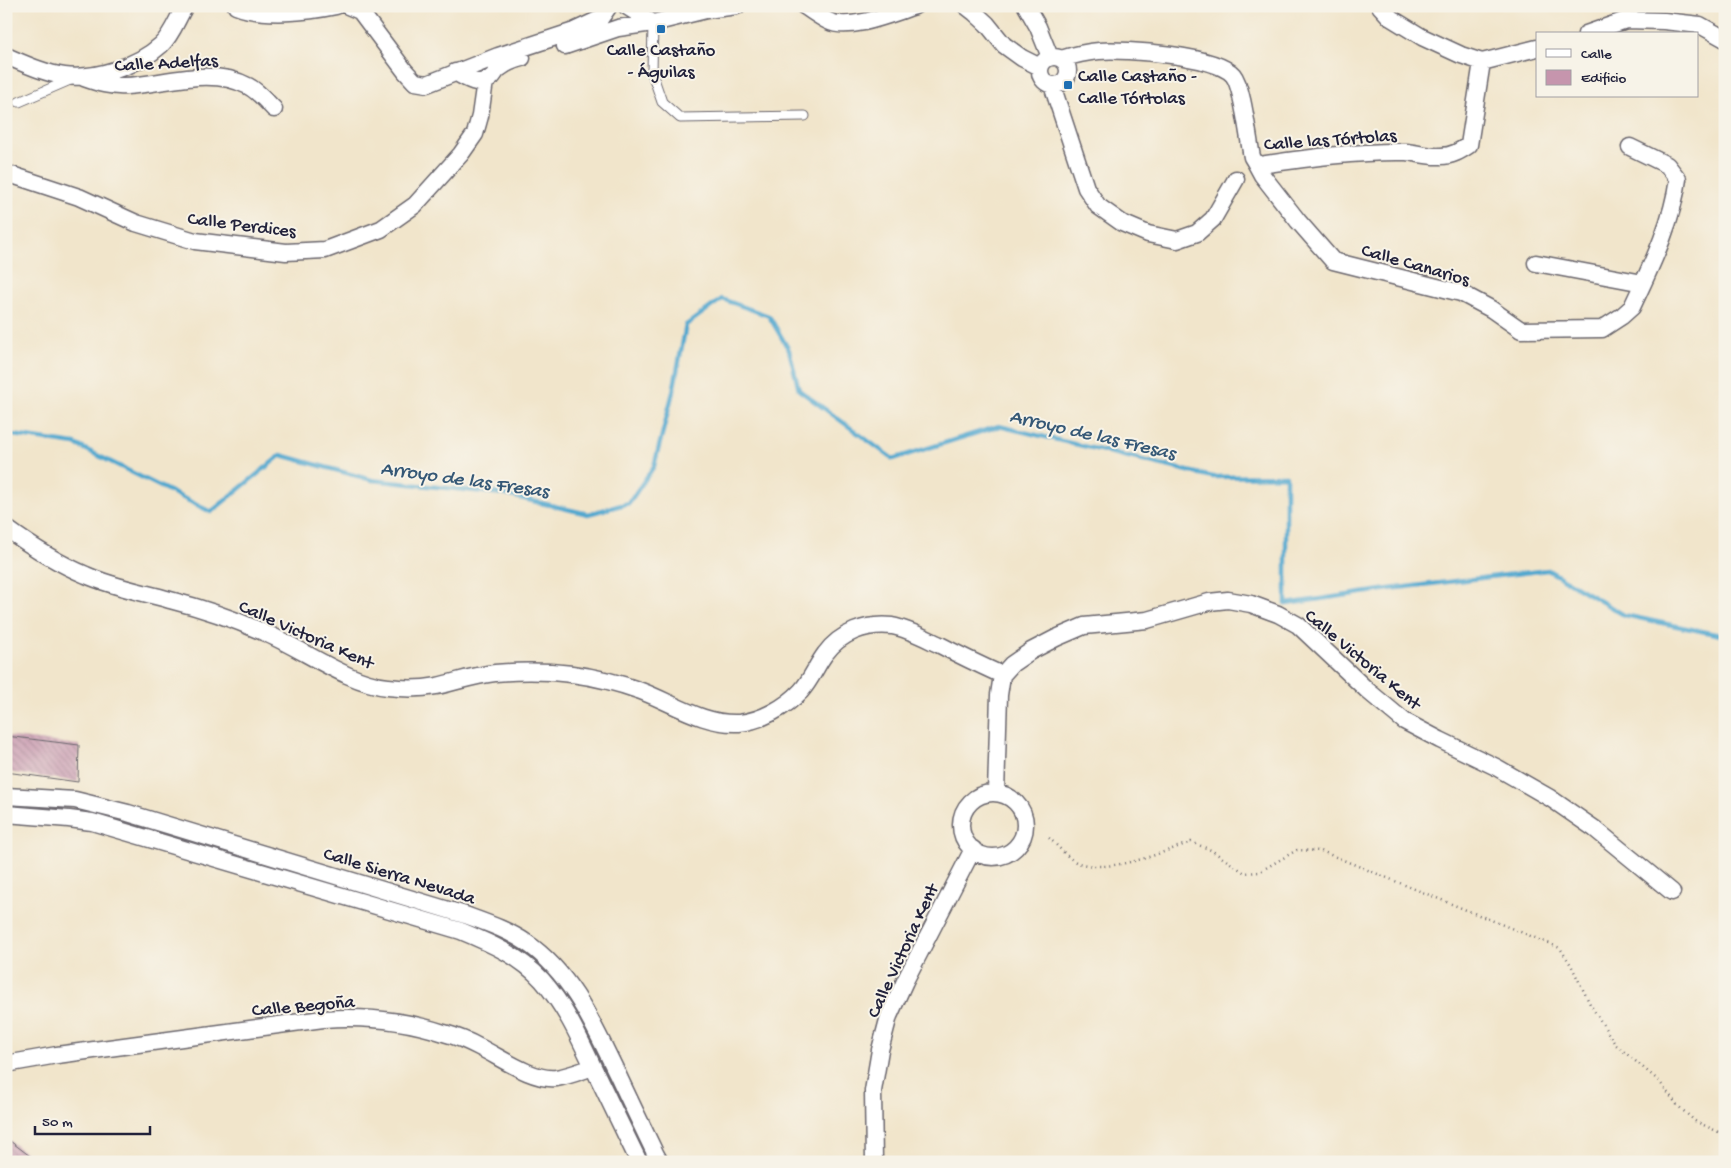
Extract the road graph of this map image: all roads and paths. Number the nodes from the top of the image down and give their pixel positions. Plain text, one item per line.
1 (185, 6) edge
2 (236, 6) edge
3 (336, 6) edge
4 (348, 6) edge
5 (609, 6) edge
6 (626, 6) edge
7 (737, 6) edge
8 (804, 6) edge
9 (915, 6) edge
10 (966, 6) edge
11 (1026, 6) edge
12 (1380, 6) edge
13 (653, 23) junction
14 (1592, 32) edge
15 (1725, 39) edge
16 (1536, 48) edge
17 (6, 56) edge
18 (1051, 61) junction
19 (1482, 62) junction
20 (454, 72) junction
21 (80, 76) junction
22 (485, 82) junction
23 (1052, 85) junction
24 (19, 102) dead end
25 (274, 109) dead end
26 (804, 116) dead end
27 (1630, 147) dead end
28 (1255, 162) junction
29 (6, 173) edge
30 (1236, 179) dead end
31 (1536, 263) dead end
32 (1643, 283) junction
33 (6, 528) edge
34 (1002, 675) junction
35 (996, 793) junction
36 (6, 796) edge
37 (6, 814) edge
38 (1049, 838) dead end
39 (973, 849) junction
40 (1672, 892) dead end
41 (6, 1064) edge
42 (593, 1067) junction
43 (1725, 1134) edge
44 (639, 1162) edge
45 (660, 1162) edge
46 (874, 1162) edge

1 - 21 street
2 - 3 street
4 - 20 street
5 - 20 street
6 - 13 street
7 - 13 street
8 - 9 street
10 - 18 street
11 - 18 street
12 - 19 street
13 - 22 street
13 - 26 lane
14 - 15 street
16 - 19 street
17 - 21 street
18 - 23 street
18 - 23 street
18 - 28 street, Calle las Tórtolas
19 - 28 street, Calle las Tórtolas
20 - 22 street
21 - 24 lane
21 - 25 street, Calle Adelfas
22 - 29 street, Calle Perdices
23 - 30 street
27 - 32 street, Calle Canarios
28 - 32 street, Calle Canarios
31 - 32 street
33 - 34 street, Calle Victoria Kent
34 - 35 street
34 - 40 street, Calle Victoria Kent
35 - 39 street
35 - 39 street
36 - 45 street, Calle Sierra Nevada
37 - 42 street, Calle Sierra Nevada
38 - 43 path
39 - 46 street, Calle Victoria Kent
41 - 42 street, Calle Begoña
42 - 44 street, Calle Sierra Nevada

